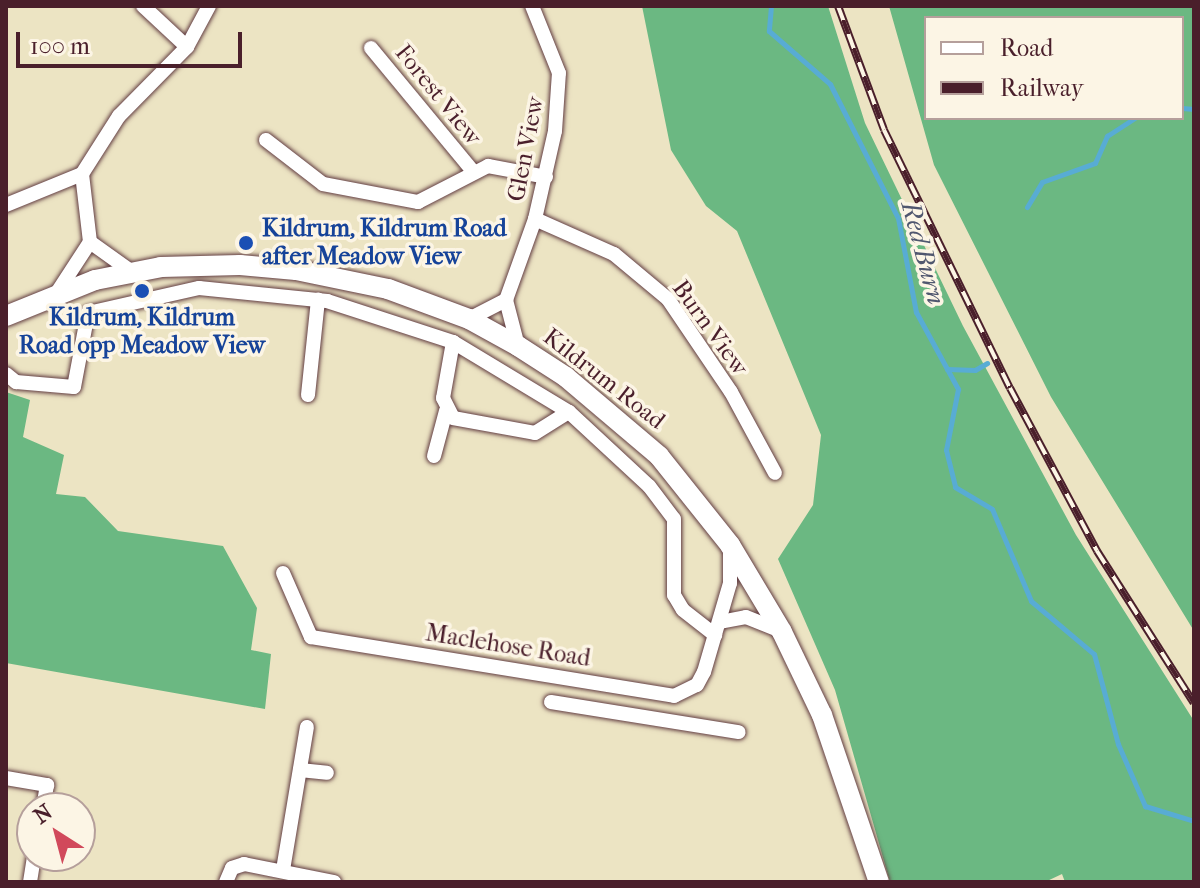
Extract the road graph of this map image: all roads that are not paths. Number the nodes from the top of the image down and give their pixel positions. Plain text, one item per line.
1 (143, 6) edge
2 (209, 6) edge
3 (532, 6) edge
4 (187, 47) junction
5 (371, 48) dead end
6 (266, 140) dead end
7 (472, 170) junction
8 (82, 174) junction
9 (546, 177) junction
10 (6, 205) edge
11 (535, 219) junction
12 (90, 242) junction
13 (132, 272) junction
14 (58, 291) junction
15 (318, 300) junction
16 (506, 300) junction
17 (6, 316) edge
18 (469, 319) junction
19 (453, 342) junction
20 (518, 346) junction
21 (6, 374) edge
22 (308, 395) dead end
23 (446, 411) junction
24 (569, 412) junction
25 (434, 456) dead end
26 (775, 473) dead end
27 (730, 545) junction
28 (283, 573) dead end
29 (718, 629) junction
30 (782, 632) junction
31 (628, 688) junction
32 (551, 702) dead end
33 (625, 714) junction
34 (307, 727) dead end
35 (739, 732) dead end
36 (300, 770) junction
37 (327, 773) dead end
38 (6, 778) edge
39 (46, 792) edge
40 (283, 870) junction
41 (226, 882) edge
42 (334, 882) edge
43 (879, 882) edge

1 - 4 street
2 - 4 street
3 - 9 street, Glen View
4 - 8 street
5 - 7 street, Forest View
6 - 7 street, Forest View
7 - 9 street, Forest View
8 - 10 street
8 - 12 street
9 - 11 street, Glen View
11 - 16 street, Glen View
11 - 26 street, Burn View
12 - 13 street
12 - 14 street
13 - 14 street, Kildrum Road
13 - 18 street, Kildrum Road
14 - 17 street, Kildrum Road
15 - 19 street
15 - 21 street
15 - 22 street
16 - 18 street
16 - 20 street
18 - 20 street, Kildrum Road
19 - 23 street
19 - 24 street
20 - 27 street, Kildrum Road
23 - 24 street
23 - 25 street
24 - 29 street
27 - 29 street, Maclehose Road
27 - 30 street, Kildrum Road
28 - 31 street, Maclehose Road
29 - 30 street
29 - 31 street, Maclehose Road
30 - 43 street, Kildrum Road
31 - 33 street
32 - 33 street
33 - 35 street
34 - 36 street
36 - 37 street
36 - 40 street
38 - 39 street
40 - 41 street
40 - 42 street

